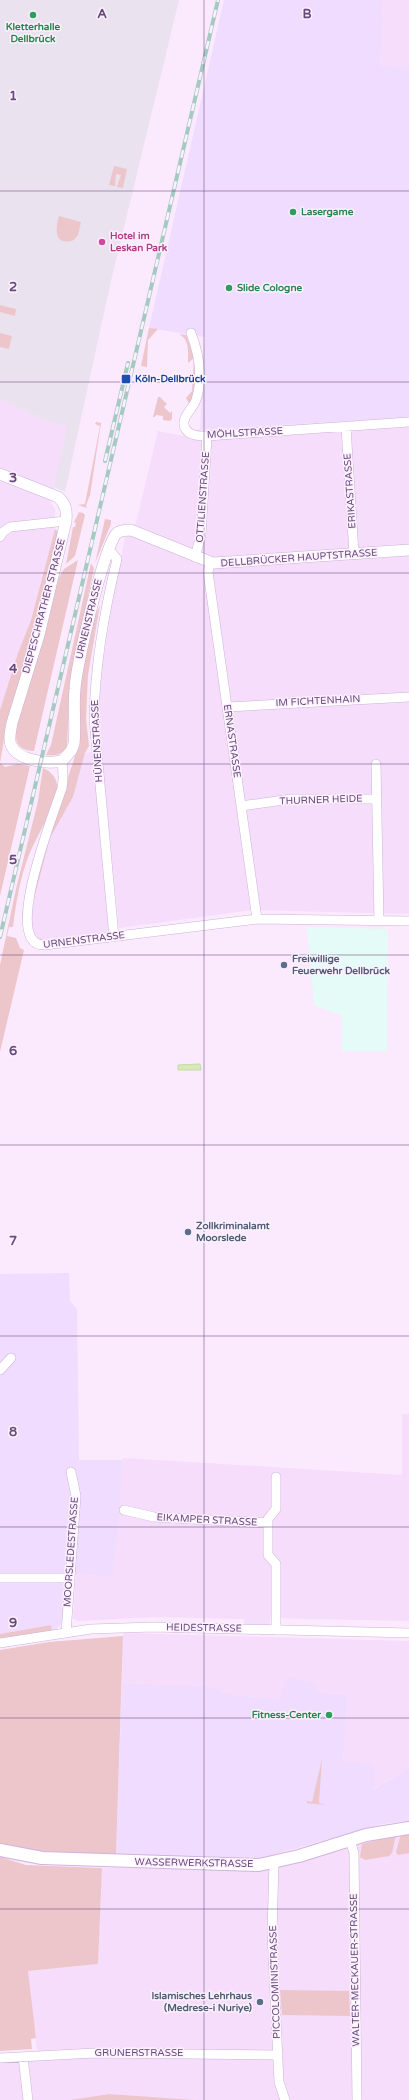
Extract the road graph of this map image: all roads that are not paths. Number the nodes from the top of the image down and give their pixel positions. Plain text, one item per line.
1 (191, 333) dead end
2 (409, 422) edge
3 (346, 427) junction
4 (207, 436) junction
5 (0, 474) edge
6 (66, 520) junction
7 (3, 528) edge
8 (124, 530) joint
9 (0, 537) edge
10 (409, 550) edge
11 (108, 551) junction
12 (354, 554) junction
13 (195, 556) junction
14 (210, 563) junction
15 (409, 698) edge
16 (227, 707) junction
17 (62, 760) junction
18 (376, 764) dead end
19 (377, 799) junction
20 (241, 806) junction
21 (257, 919) junction
22 (378, 921) junction
23 (409, 921) edge
24 (114, 937) junction
25 (11, 1358) dead end
26 (0, 1370) edge
27 (71, 1472) dead end
28 (276, 1477) dead end
29 (124, 1510) dead end
30 (268, 1523) junction
31 (0, 1578) edge
32 (69, 1578) junction
33 (276, 1630) junction
34 (66, 1633) junction
35 (409, 1633) edge
36 (0, 1643) edge
37 (409, 1828) edge
38 (350, 1840) junction
39 (0, 1850) edge
40 (274, 1862) junction
41 (278, 2055) junction
42 (23, 2057) junction
43 (0, 2058) edge
44 (28, 2100) edge
45 (285, 2100) edge
46 (357, 2100) edge

1 - 4 street, MÖHLSTRASSE
2 - 3 street, MÖHLSTRASSE
3 - 4 street, MÖHLSTRASSE
3 - 12 street, ERIKASTRASSE
4 - 13 street, OTTILIENSTRASSE
5 - 6 street, DIEPESCHRATHER STRASSE
6 - 7 street
6 - 17 street, DIEPESCHRATHER STRASSE
7 - 9 street
8 - 11 street, URNENSTRASSE
8 - 13 street, DELLBRÜCKER HAUPTSTRASSE
10 - 12 street, DELLBRÜCKER HAUPTSTRASSE
11 - 17 street, URNENSTRASSE
11 - 24 street, HÜNENSTRASSE
12 - 14 street, DELLBRÜCKER HAUPTSTRASSE
13 - 14 street, DELLBRÜCKER HAUPTSTRASSE
14 - 16 street, ERNASTRASSE
15 - 16 street, IM FICHTENHAIN
16 - 20 street, ERNASTRASSE
17 - 24 street, URNENSTRASSE
18 - 19 street, THURNER HEIDE
19 - 20 street, THURNER HEIDE
19 - 22 street, THURNER HEIDE
20 - 21 street, ERNASTRASSE
21 - 22 street, URNENSTRASSE
21 - 24 street, URNENSTRASSE
22 - 23 street, URNENSTRASSE
25 - 26 street
27 - 32 street, MOORSLEDESTRASSE
28 - 30 street
29 - 30 street, EIKAMPER STRASSE
30 - 33 street
31 - 32 street
32 - 34 street, MOORSLEDESTRASSE
33 - 34 street, HEIDESTRASSE
33 - 35 street, HEIDESTRASSE
34 - 36 street, HEIDESTRASSE
37 - 38 main road, WASSERWERKSTRASSE
38 - 40 main road, WASSERWERKSTRASSE
38 - 46 street, WALTER-MECKAUER-STRASSE
39 - 40 main road, WASSERWERKSTRASSE
40 - 41 street, PICCOLOMINISTRASSE
41 - 42 street, GRUNERSTRASSE
41 - 45 street, PICCOLOMINISTRASSE
42 - 43 street, GRUNERSTRASSE
42 - 44 street

